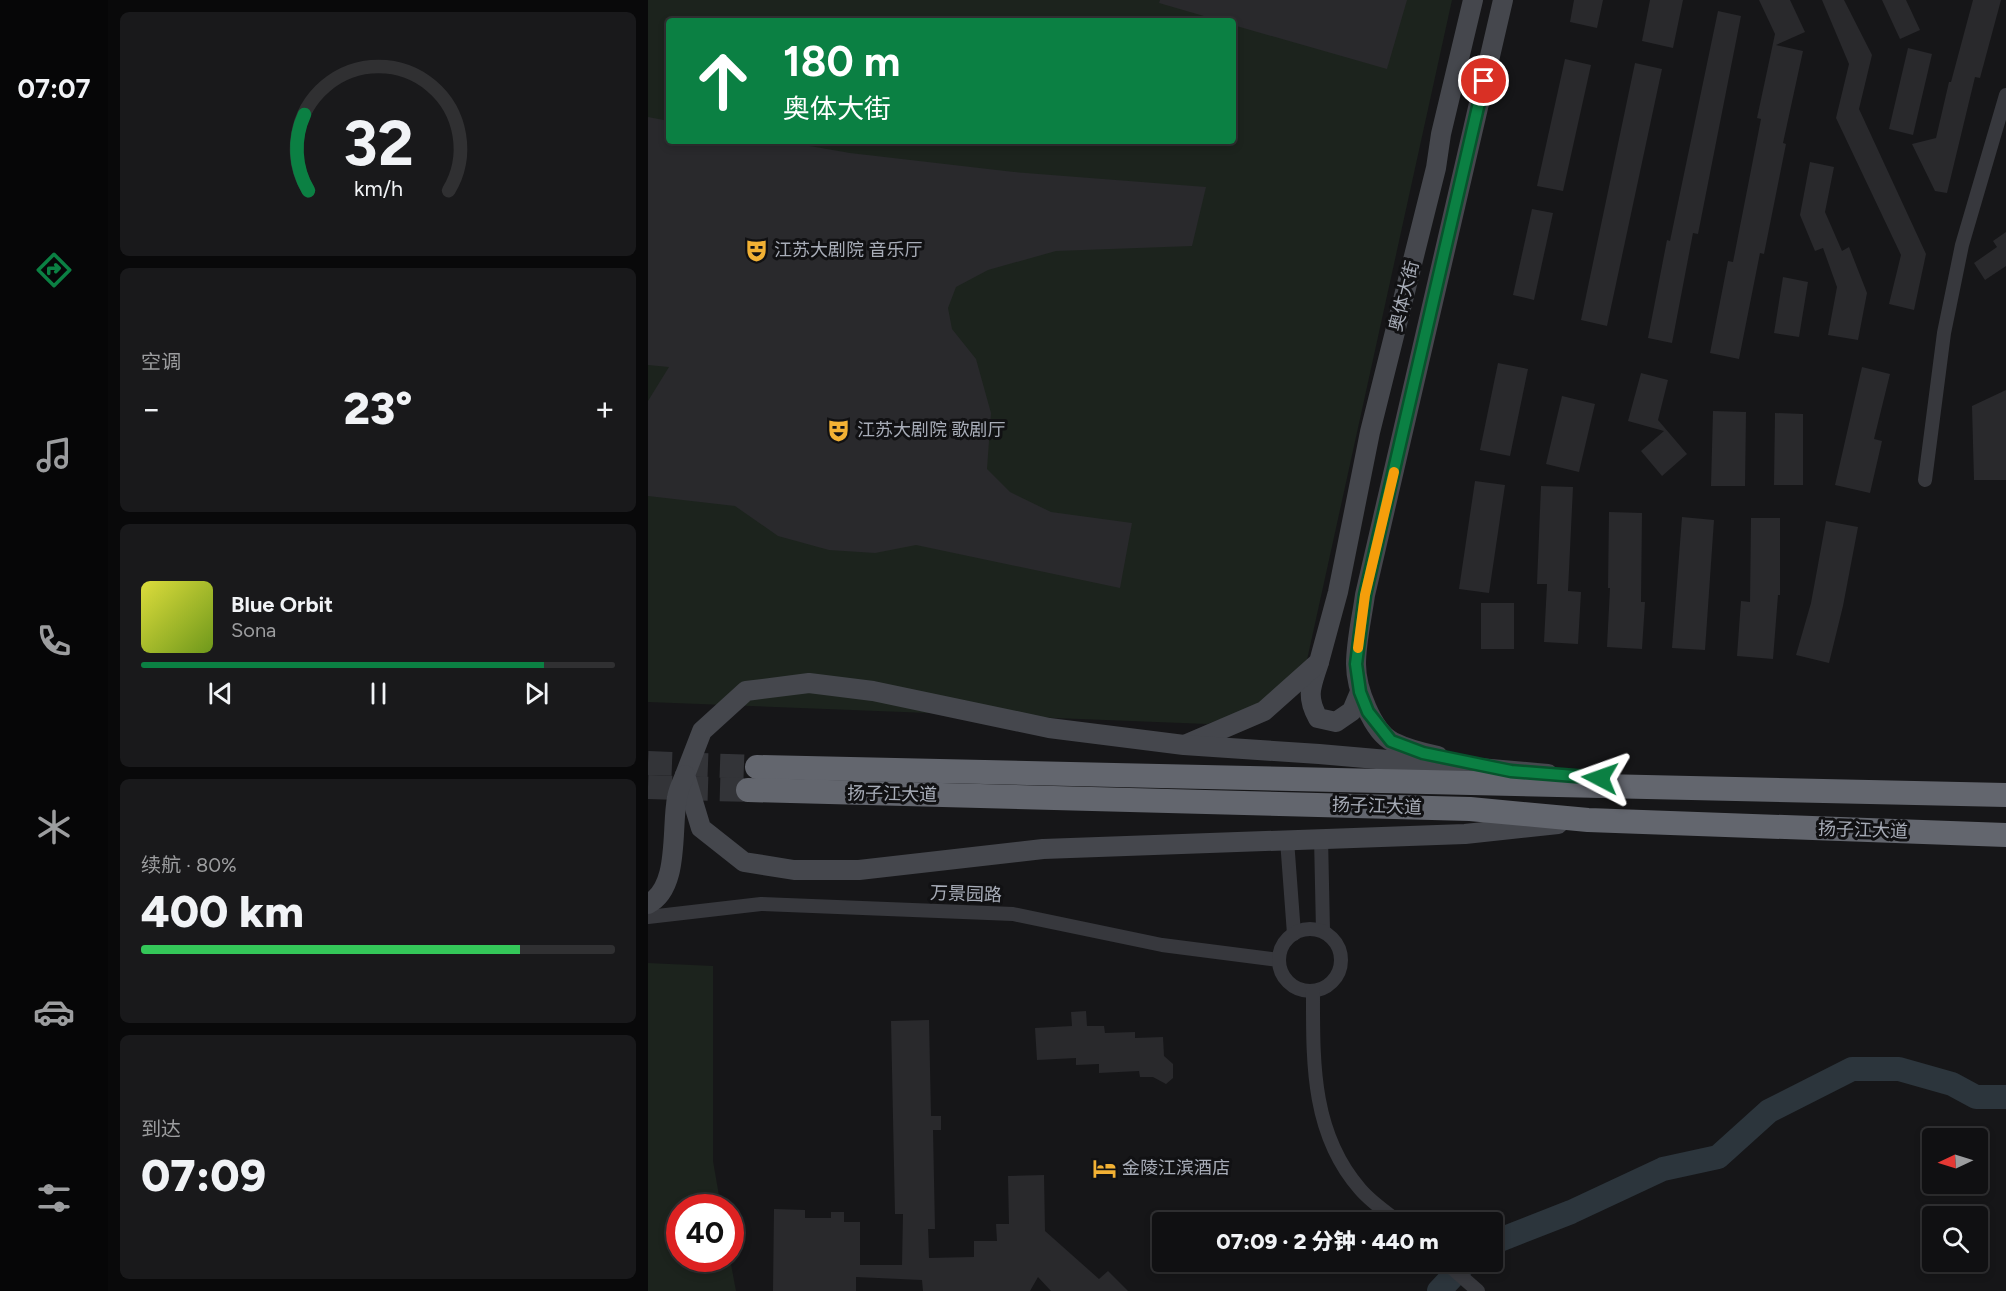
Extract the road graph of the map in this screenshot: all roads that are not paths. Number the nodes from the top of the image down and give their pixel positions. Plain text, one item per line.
1 (1473, 0) edge
2 (1503, 0) edge
3 (2006, 95) edge
4 (1925, 480) dead end
5 (1319, 662) junction
6 (1360, 692) junction
7 (1184, 745) junction
8 (757, 767) tunnel mouth
9 (1511, 771) junction
10 (685, 776) junction
11 (1733, 789) junction
12 (748, 790) tunnel mouth
13 (2006, 795) edge
14 (1588, 820) junction
15 (2006, 835) edge
16 (1321, 837) junction
17 (1287, 840) junction
18 (648, 904) edge
19 (648, 917) edge
20 (1323, 932) junction
21 (1294, 933) junction
22 (1279, 960) junction
23 (1313, 991) junction
24 (1387, 1212) edge
25 (1456, 1272) edge
26 (1478, 1291) edge

1 - 5 street, 奥体大街
2 - 6 street, 奥体大街
3 - 4 street
5 - 6 street, 奥体大街
5 - 7 street
6 - 9 street, 奥体大街
7 - 9 street
7 - 10 street
8 - 11 highway, 扬子江大道
9 - 11 street
10 - 17 street
10 - 18 street
11 - 13 highway, 扬子江大道
12 - 14 highway, 扬子江大道
14 - 15 highway, 扬子江大道
14 - 16 street
16 - 17 street
16 - 20 street
17 - 21 street
19 - 22 street, 万景园路
20 - 21 street
20 - 23 street
21 - 22 street
22 - 23 street
23 - 24 street
25 - 26 street

